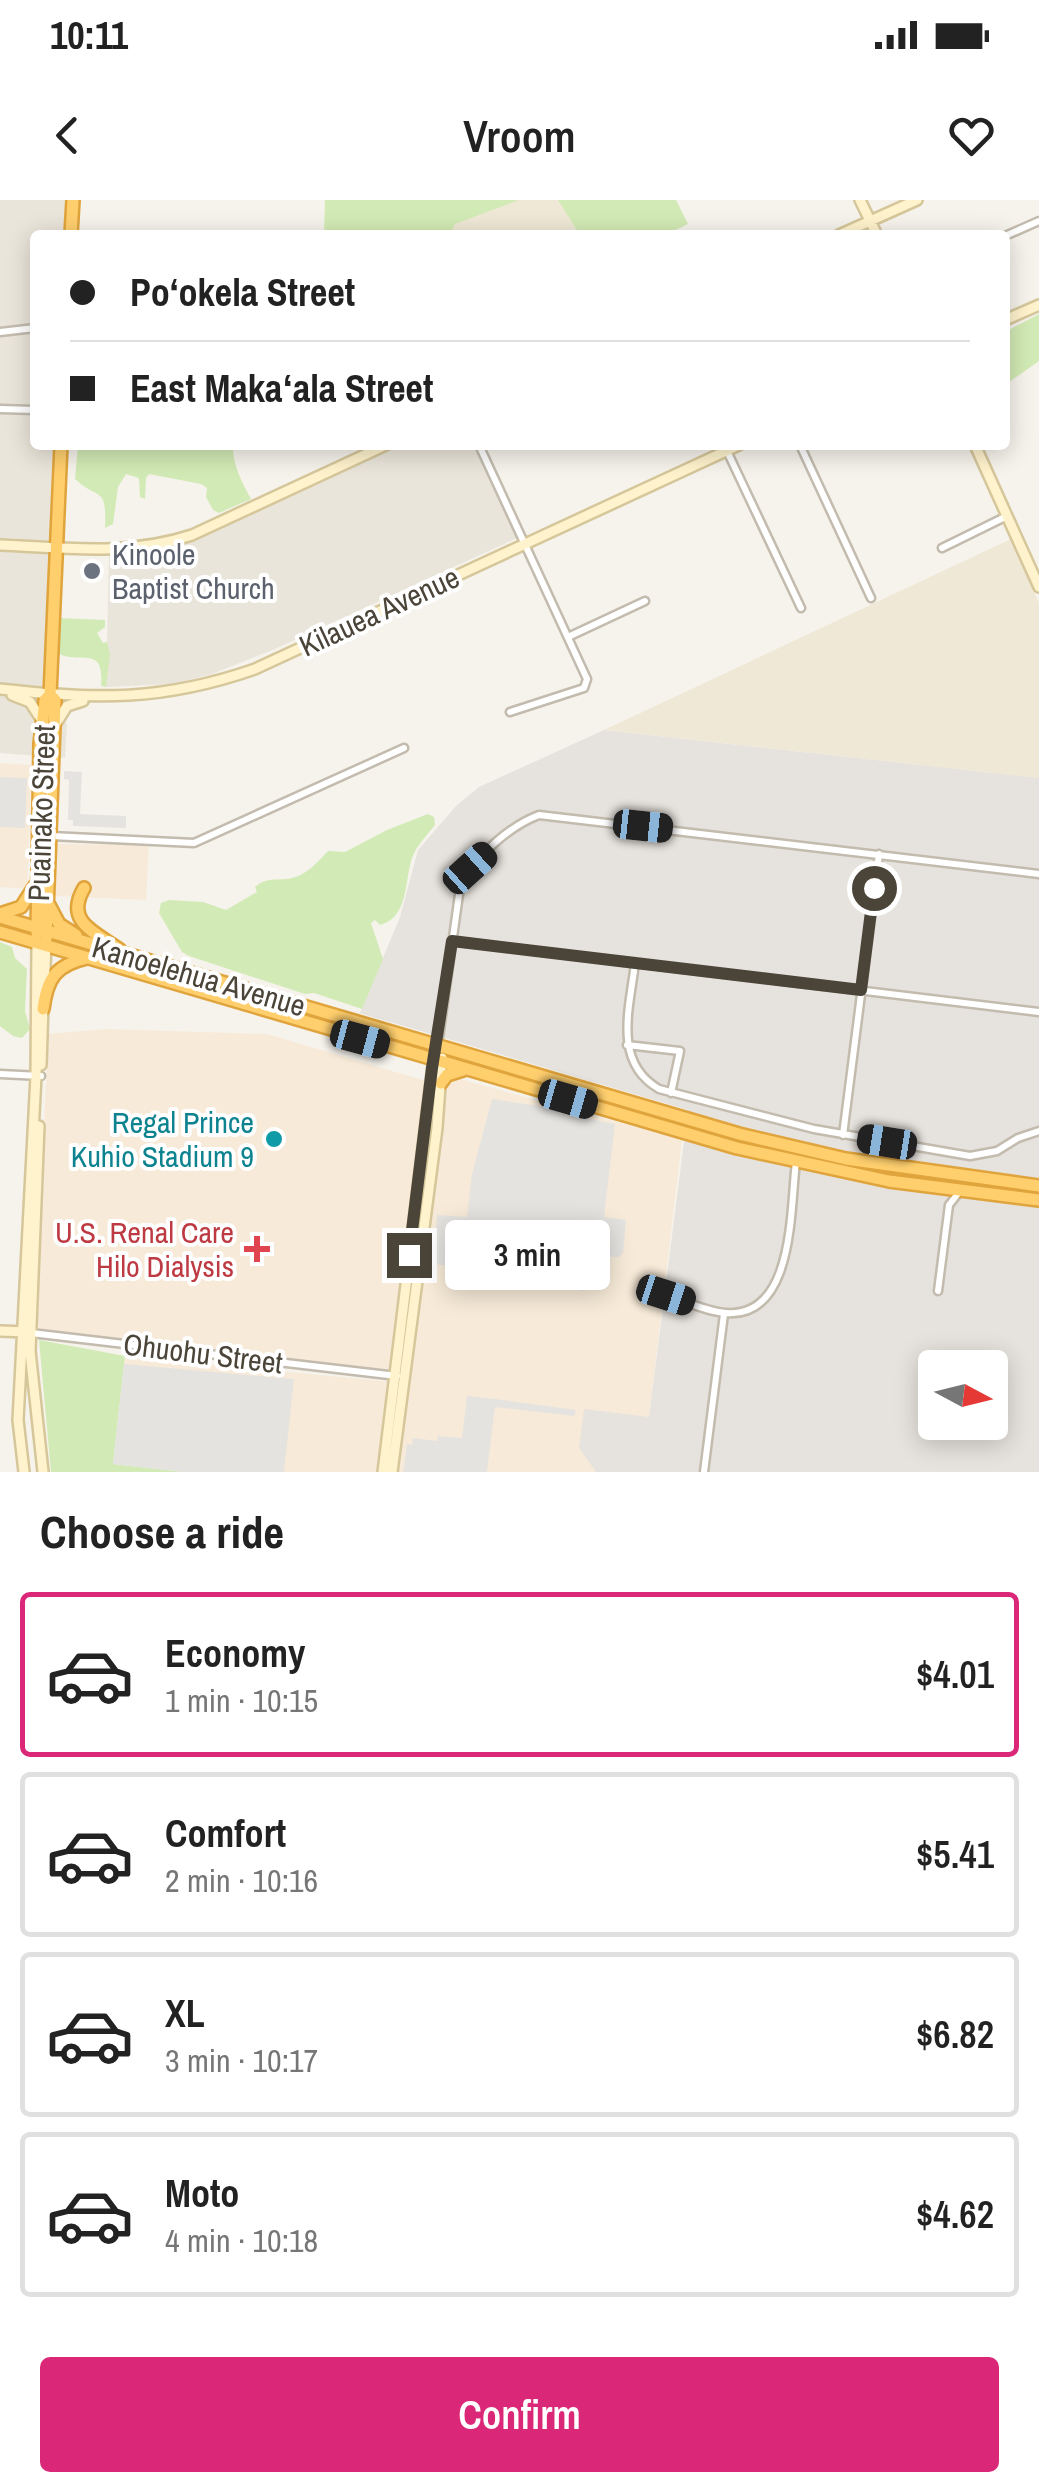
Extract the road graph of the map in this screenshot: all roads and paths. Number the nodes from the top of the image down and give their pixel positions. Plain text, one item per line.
1 (73, 200) edge
2 (860, 200) edge
3 (917, 200) edge
4 (870, 220) junction
5 (1039, 221) edge
6 (71, 230) edge
7 (849, 230) edge
8 (874, 230) edge
9 (1010, 234) edge
10 (1039, 305) edge
11 (1010, 318) edge
12 (30, 329) edge
13 (0, 332) edge
14 (0, 408) edge
15 (30, 410) edge
16 (61, 450) edge
17 (375, 450) edge
18 (482, 450) edge
19 (727, 450) joint
20 (802, 450) edge
21 (976, 450) edge
22 (1007, 516) junction
23 (524, 544) junction
24 (0, 545) edge
25 (56, 548) junction
26 (942, 548) dead end
27 (1036, 569) edge
28 (1039, 587) edge
29 (871, 598) dead end
30 (645, 601) dead end
31 (801, 608) dead end
32 (568, 637) junction
33 (0, 690) edge
34 (50, 695) junction
35 (120, 698) junction
36 (510, 712) dead end
37 (48, 726) junction
38 (404, 748) dead end
39 (44, 836) junction
40 (879, 854) junction
41 (1039, 874) edge
42 (38, 881) junction
43 (84, 888) dead end
44 (47, 892) junction
45 (0, 915) edge
46 (0, 932) edge
47 (42, 936) junction
48 (452, 941) junction
49 (102, 948) junction
50 (127, 955) junction
51 (88, 957) junction
52 (635, 963) junction
53 (861, 990) junction
54 (43, 1009) junction
55 (1039, 1012) edge
56 (440, 1045) junction
57 (627, 1045) junction
58 (438, 1060) junction
59 (467, 1069) junction
60 (0, 1074) edge
61 (38, 1076) junction
62 (442, 1083) junction
63 (671, 1092) junction
64 (1039, 1132) edge
65 (843, 1135) junction
66 (798, 1149) junction
67 (796, 1163) junction
68 (1039, 1186) edge
69 (935, 1188) junction
70 (961, 1191) junction
71 (1039, 1200) edge
72 (948, 1205) junction
73 (938, 1291) dead end
74 (666, 1295) dead end
75 (724, 1314) junction
76 (0, 1331) edge
77 (27, 1332) junction
78 (401, 1377) junction
79 (24, 1472) edge
80 (43, 1472) edge
81 (382, 1472) edge
82 (392, 1472) edge
83 (704, 1472) edge

1 - 6 highway
2 - 4 street
3 - 4 street
4 - 7 street
4 - 8 street
5 - 9 street
10 - 11 street
12 - 13 street
14 - 15 street
16 - 25 highway, Puainako Street
17 - 25 street
18 - 23 street
19 - 23 street, Kilauea Avenue
19 - 31 street
20 - 29 street
21 - 22 street
22 - 26 street
22 - 27 street
23 - 32 street
23 - 35 street, Kilauea Avenue
24 - 25 street
25 - 34 highway, Puainako Street
27 - 28 street
30 - 32 street
32 - 36 street
33 - 34 street, Kilauea Avenue
33 - 37 street
34 - 35 street, Kilauea Avenue
34 - 37 highway, Puainako Street
35 - 37 street
37 - 39 highway, Puainako Street
38 - 39 street
39 - 42 highway, Puainako Street
39 - 44 highway, Puainako Street
40 - 41 street
40 - 48 street
40 - 53 street
42 - 45 highway
42 - 47 highway, Puainako Street
43 - 50 highway
44 - 47 highway, Puainako Street
44 - 49 highway
45 - 47 highway, Kanoelehua Avenue
46 - 47 highway, Kanoelehua Avenue
47 - 49 highway, Kanoelehua Avenue
47 - 51 highway, Kanoelehua Avenue
47 - 54 street, Puainako Street
47 - 61 street, Puainako Street
48 - 52 street
48 - 56 street
49 - 50 highway, Kanoelehua Avenue
50 - 56 highway, Kanoelehua Avenue
51 - 54 highway
51 - 58 highway, Kanoelehua Avenue
52 - 53 street
52 - 57 street
53 - 55 street
53 - 65 street
54 - 61 street, Puainako Street
56 - 58 street
56 - 66 highway, Kanoelehua Avenue
57 - 63 street
57 - 63 street
58 - 59 highway, Kanoelehua Avenue
58 - 62 street
58 - 78 street
59 - 62 highway
59 - 67 highway, Kanoelehua Avenue
60 - 61 street
61 - 77 street, Puainako Street
62 - 78 street
63 - 65 street
64 - 65 street
66 - 67 street
66 - 68 highway, Kanoelehua Avenue
67 - 69 highway, Kanoelehua Avenue
67 - 75 street
69 - 70 highway, Kanoelehua Avenue
69 - 72 street
70 - 71 highway, Kanoelehua Avenue
70 - 72 street
72 - 73 street
74 - 75 street
75 - 83 street
76 - 77 street, Ohuohu Street
77 - 78 street, Ohuohu Street
77 - 79 street, Puainako Street
77 - 80 street, Puainako Street
78 - 81 street
78 - 82 street

